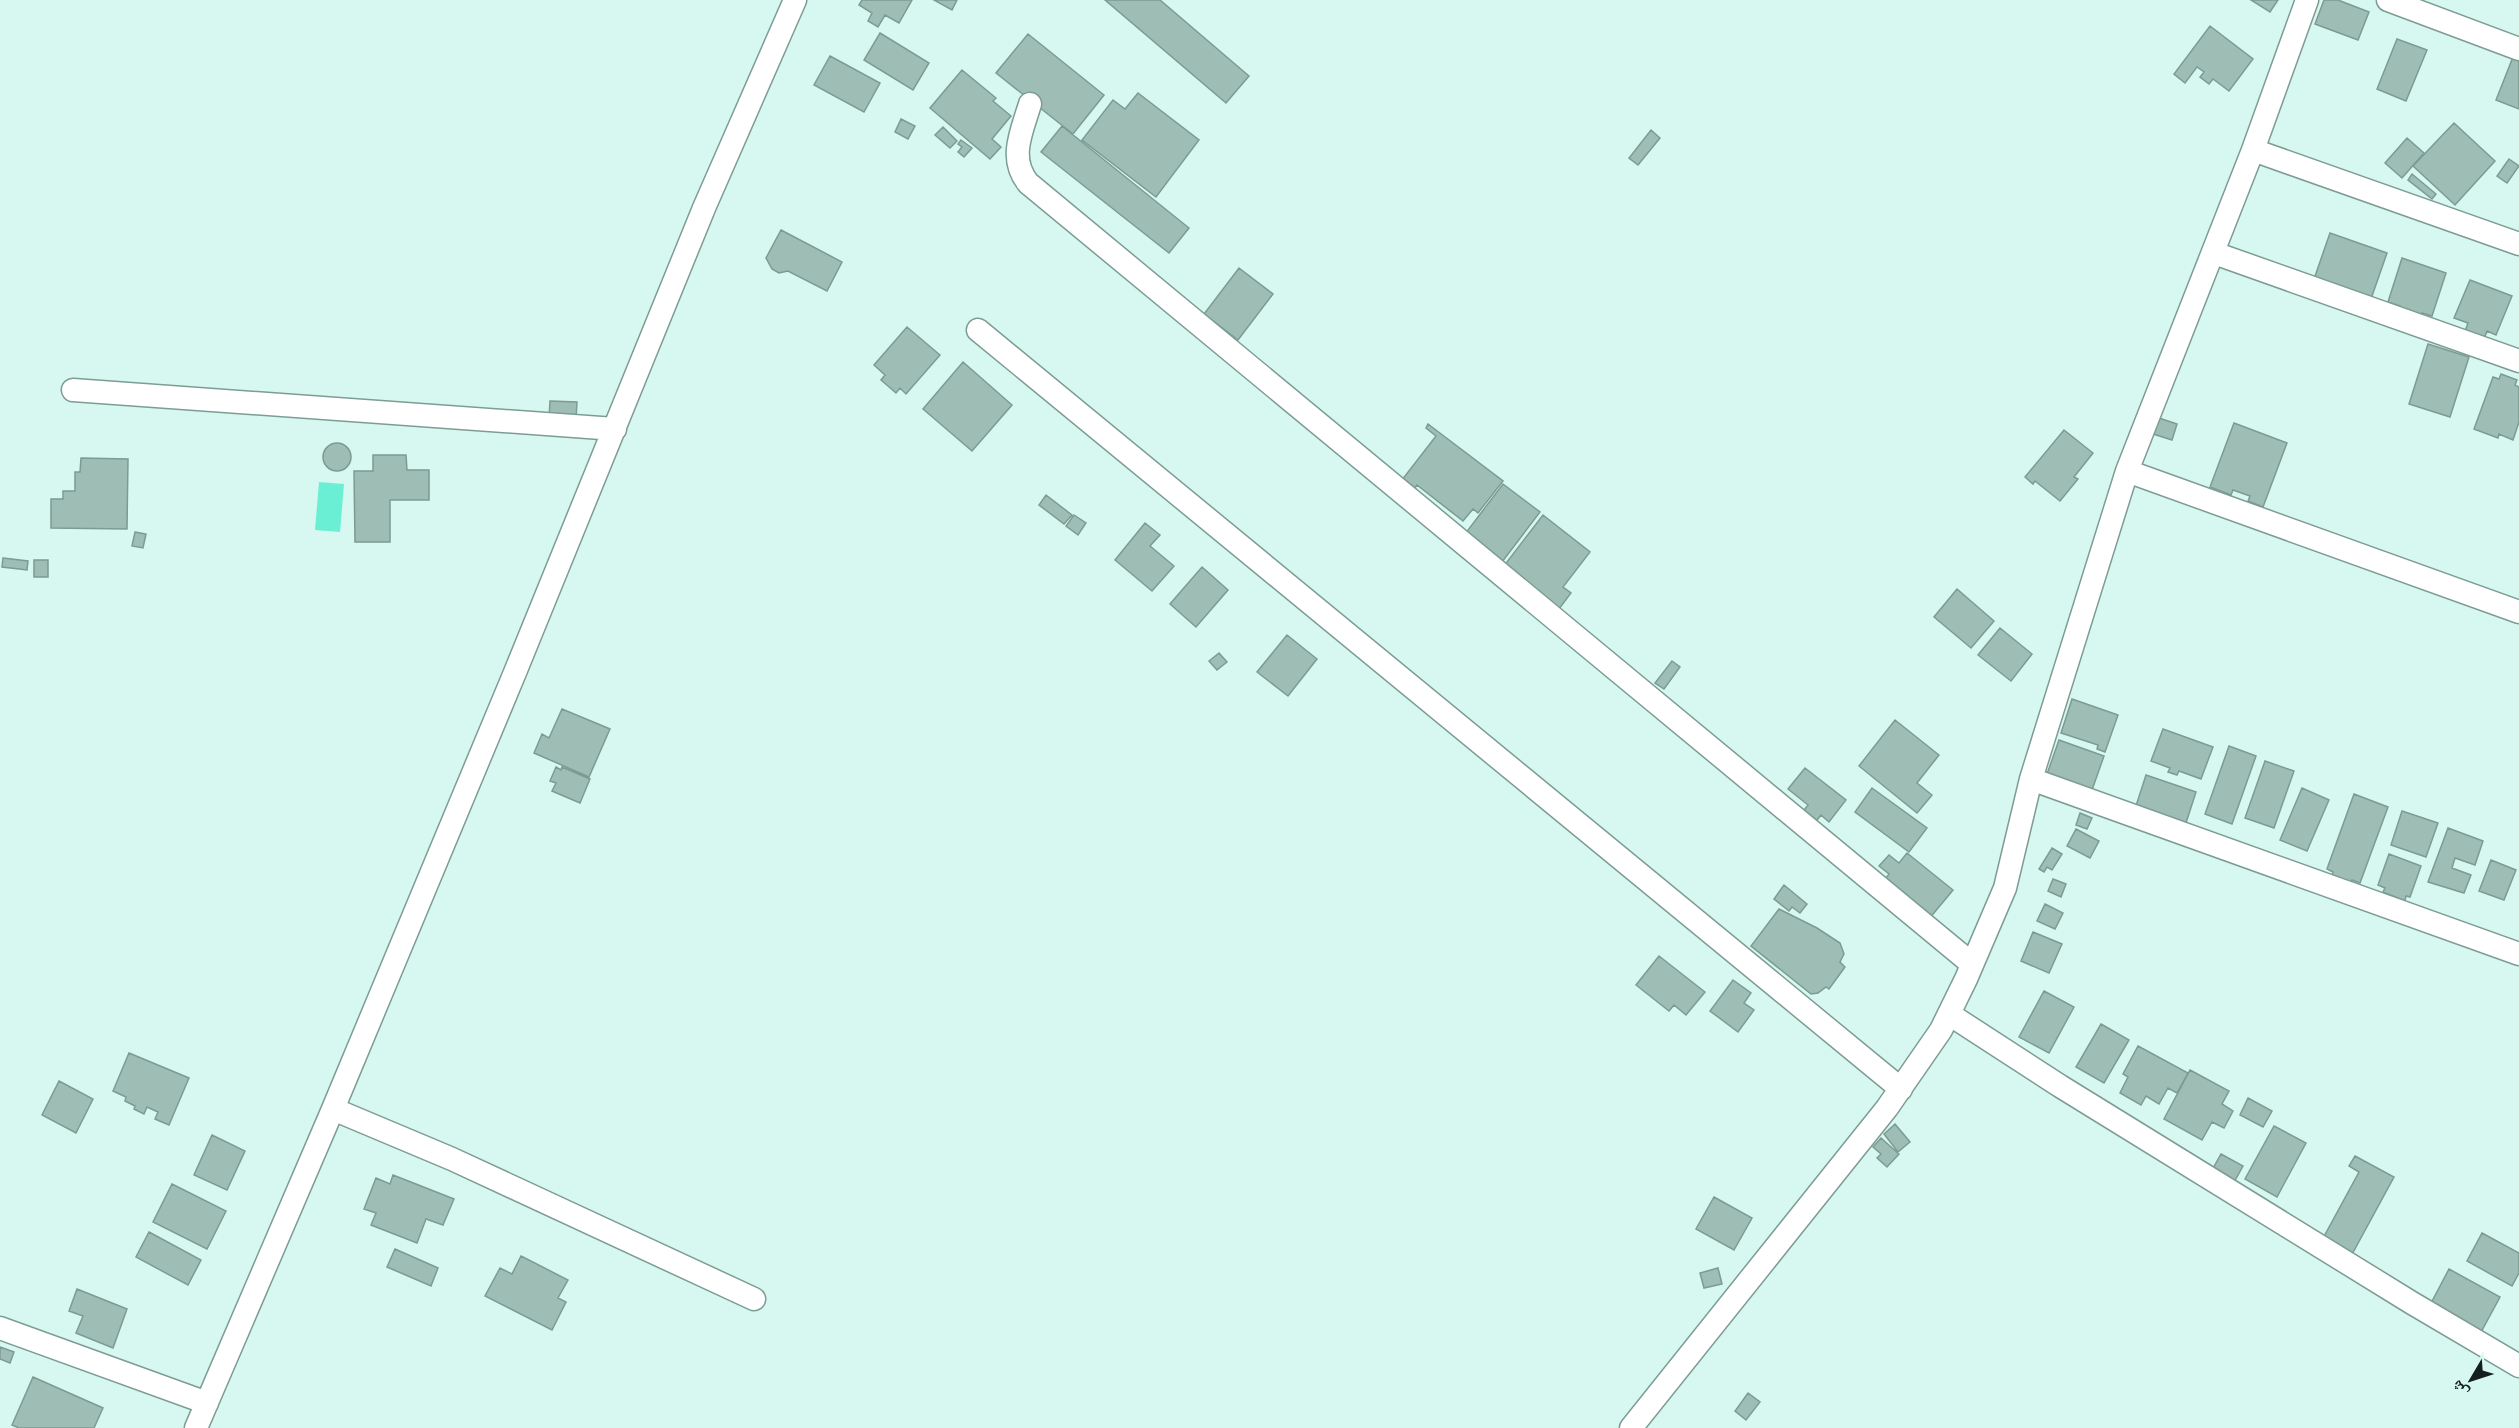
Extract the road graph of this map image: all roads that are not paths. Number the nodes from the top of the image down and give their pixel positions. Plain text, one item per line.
1 (795, 0) edge
2 (2307, 0) edge
3 (2388, 0) edge
4 (2519, 49) edge
5 (1030, 104) dead end
6 (2253, 150) junction
7 (2519, 244) edge
8 (2214, 253) junction
9 (978, 330) dead end
10 (2519, 361) edge
11 (73, 390) dead end
12 (615, 429) junction
13 (2127, 471) junction
14 (2519, 612) edge
15 (2031, 779) junction
16 (2519, 954) edge
17 (1972, 964) junction
18 (1949, 1014) junction
19 (1901, 1089) junction
20 (333, 1109) junction
21 (754, 1299) dead end
22 (0, 1328) edge
23 (2519, 1366) edge
24 (207, 1403) junction
25 (196, 1428) edge
26 (1631, 1428) edge

1 - 12 street
2 - 6 street
3 - 4 street
5 - 17 street
6 - 7 street
6 - 8 street
8 - 10 street
8 - 13 street
9 - 19 street
11 - 12 street
12 - 20 street
13 - 14 street
13 - 15 street
15 - 16 street
15 - 17 street
17 - 18 street
18 - 19 street
18 - 23 street
19 - 26 street
20 - 21 street
20 - 24 street
22 - 24 street
24 - 25 street

